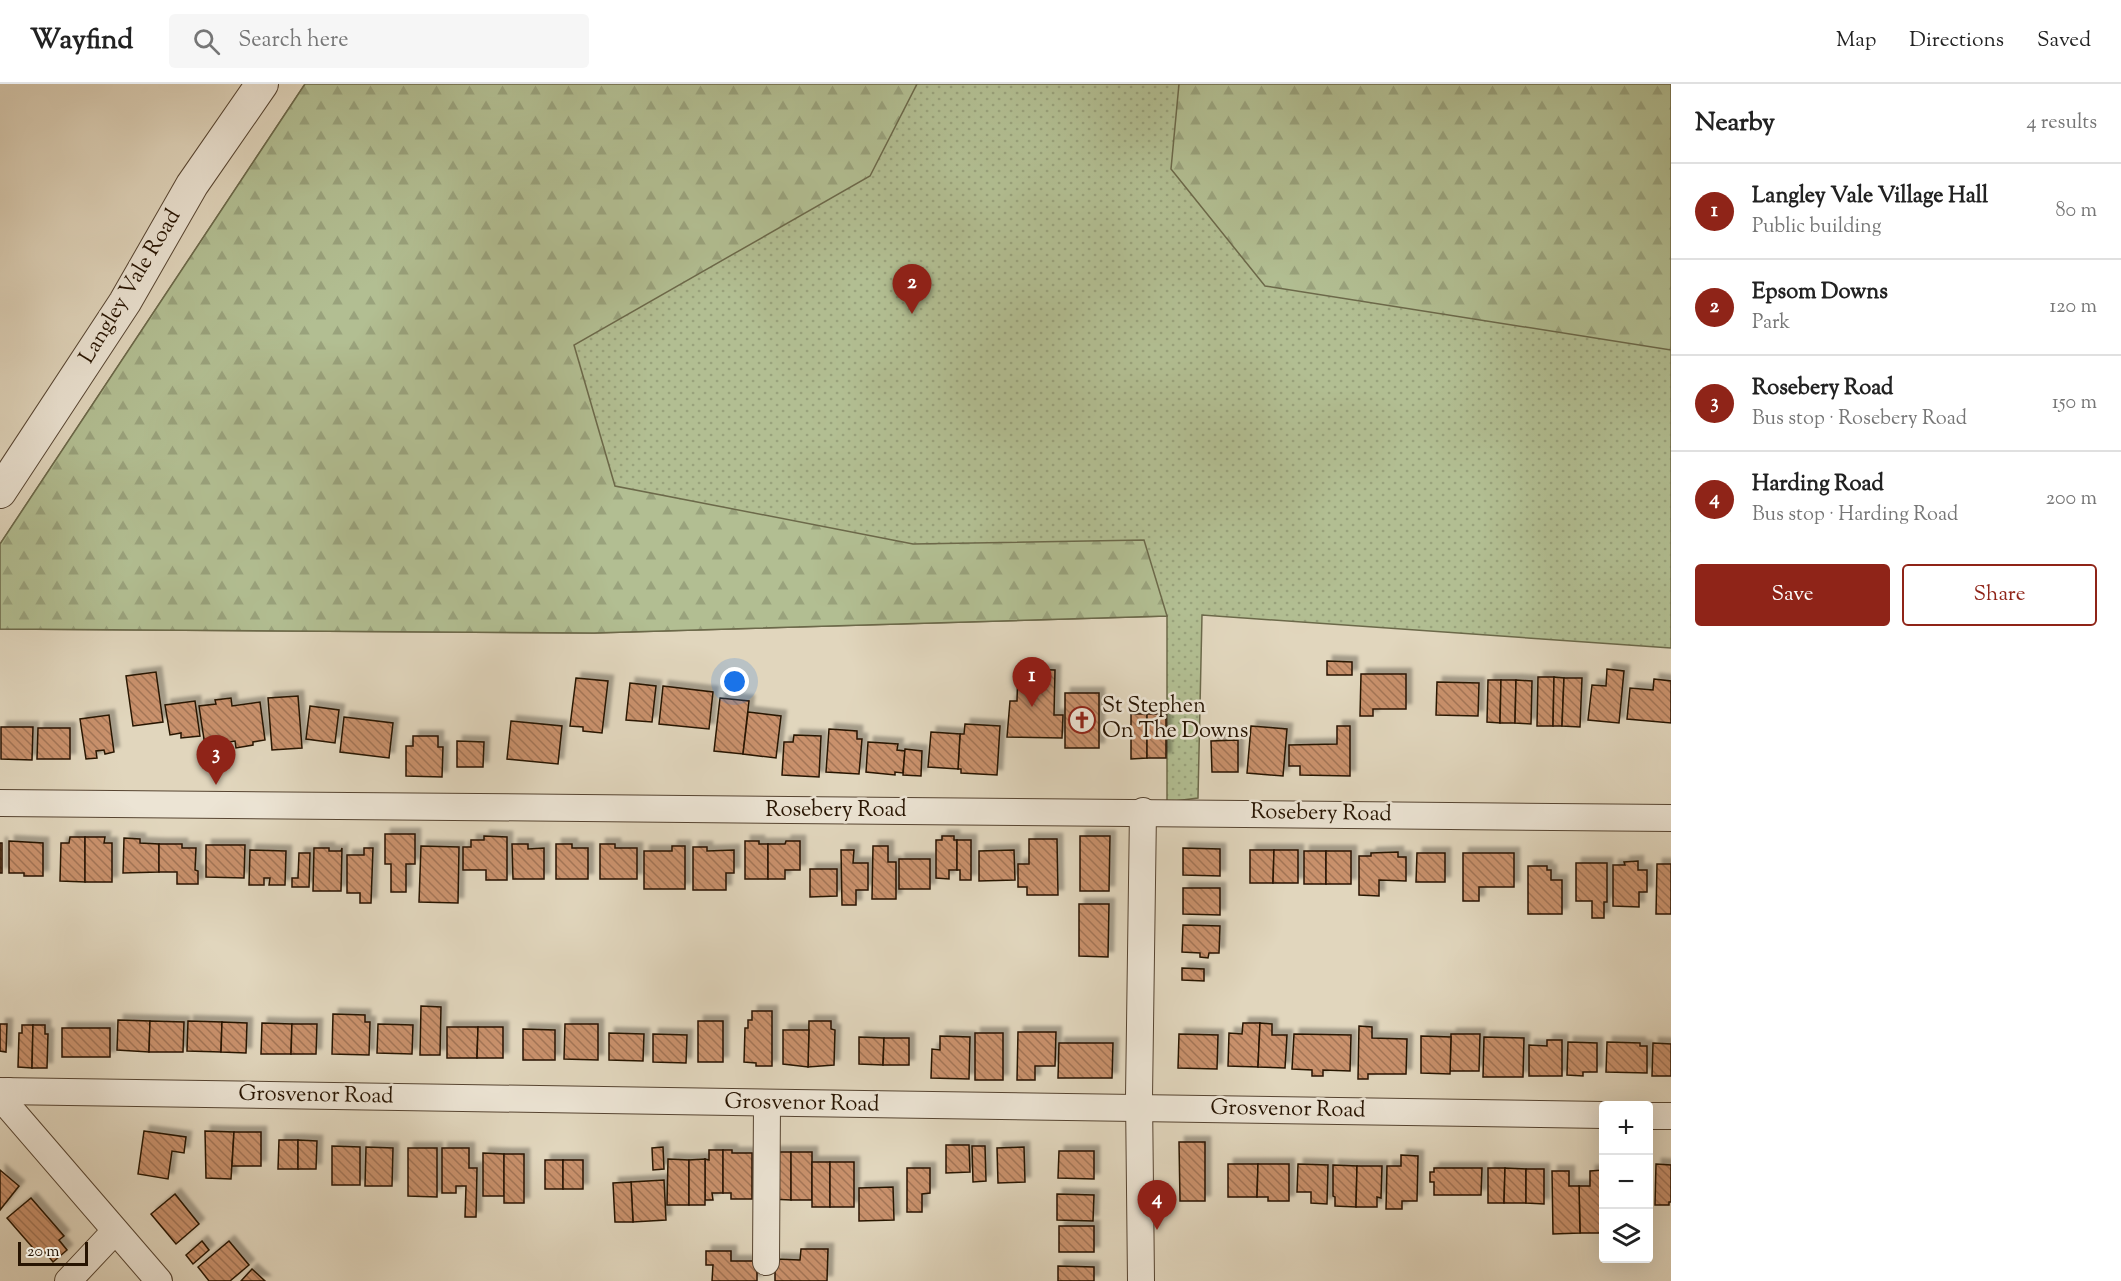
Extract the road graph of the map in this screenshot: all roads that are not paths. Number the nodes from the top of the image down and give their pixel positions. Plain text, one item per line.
1 (262, 84) edge
2 (0, 492) edge
3 (0, 803) edge
4 (1143, 811) junction
5 (1671, 818) edge
6 (4, 1091) edge
7 (767, 1104) junction
8 (1140, 1108) junction
9 (1599, 1115) edge
10 (1653, 1116) edge
11 (1671, 1116) edge
12 (115, 1231) junction
13 (766, 1262) dead end
14 (68, 1281) edge
15 (159, 1281) edge
16 (1141, 1281) edge

1 - 2 street, Langley Vale Road
3 - 4 street, Rosebery Road
4 - 5 street, Rosebery Road
4 - 8 street
6 - 7 street, Grosvenor Road
6 - 12 street
7 - 8 street, Grosvenor Road
7 - 13 street
8 - 9 street, Grosvenor Road
8 - 16 street
10 - 11 street
12 - 14 street
12 - 15 street

